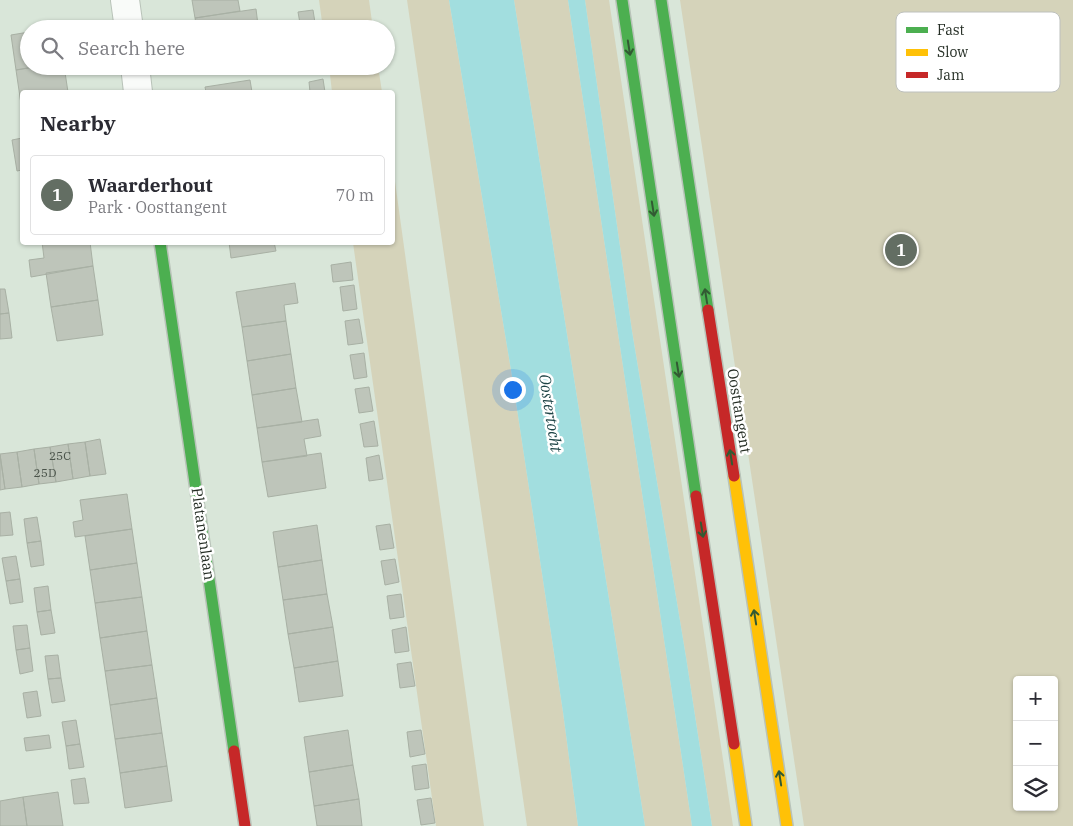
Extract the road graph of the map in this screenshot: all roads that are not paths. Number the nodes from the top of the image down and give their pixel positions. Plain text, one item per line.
1 (125, 0) edge
2 (622, 0) edge
3 (661, 0) edge
4 (128, 20) edge
5 (135, 75) edge
6 (138, 90) edge
7 (160, 245) edge
8 (245, 826) edge
9 (746, 826) edge
10 (787, 826) edge

1 - 4 street
2 -> 9 main road
10 -> 3 main road, Oosttangent
5 - 6 street
7 - 8 main road, Platanenlaan

